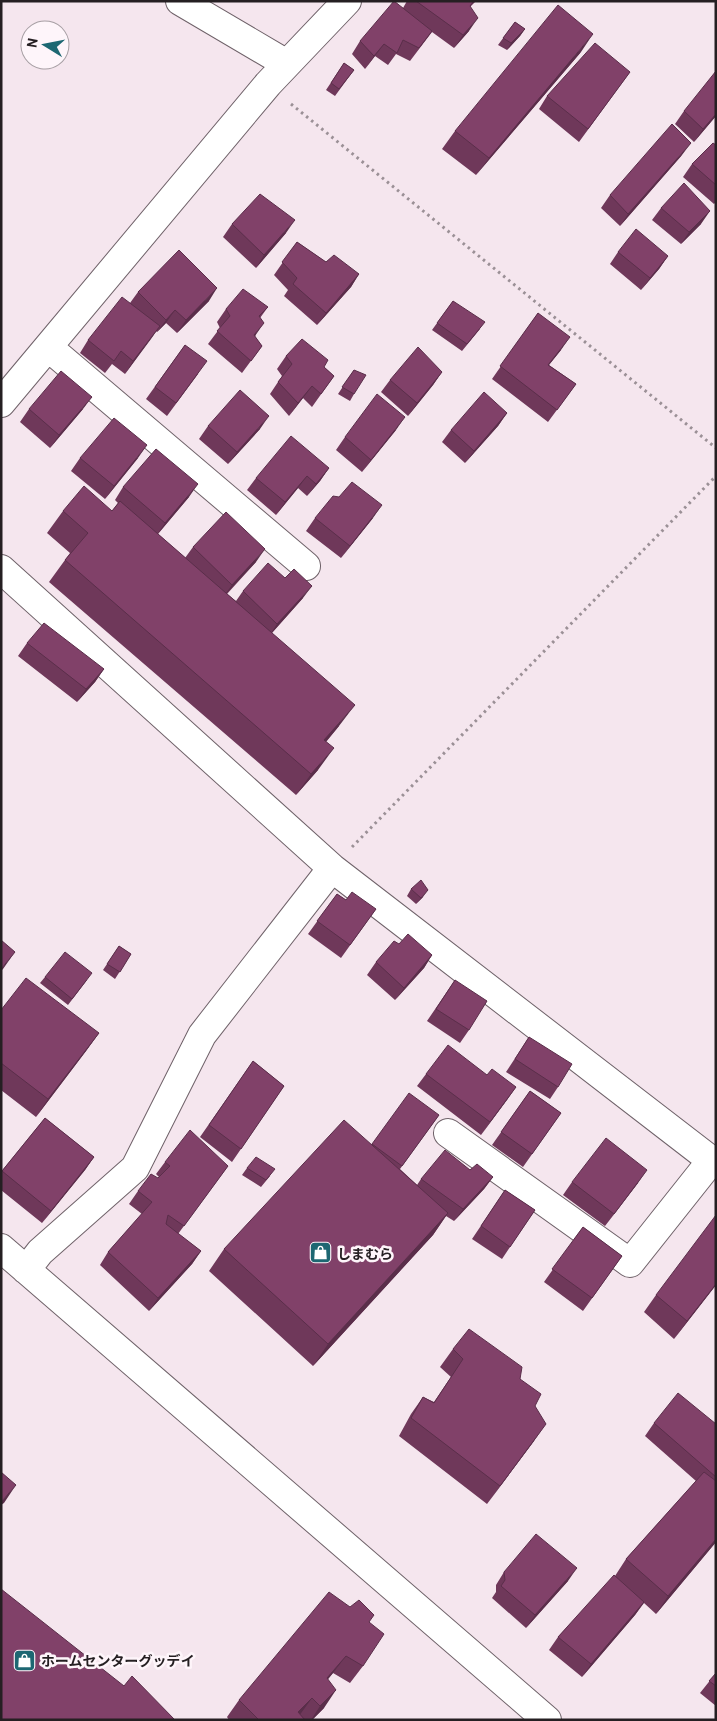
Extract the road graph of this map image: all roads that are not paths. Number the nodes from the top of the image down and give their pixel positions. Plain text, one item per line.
1 (180, 1) edge
2 (347, 1) edge
3 (287, 64) junction
4 (48, 347) junction
5 (1, 403) edge
6 (306, 566) dead end
7 (1, 569) edge
8 (332, 868) junction
9 (448, 1133) dead end
10 (714, 1163) edge
11 (11, 1264) edge
12 (547, 1720) edge

1 - 3 street
2 - 3 street
3 - 4 street
4 - 5 street
4 - 6 street
7 - 8 street
8 - 10 street
8 - 11 street
9 - 10 street
11 - 12 street

